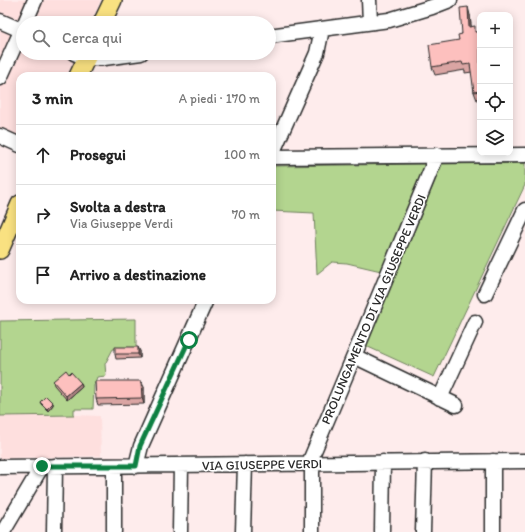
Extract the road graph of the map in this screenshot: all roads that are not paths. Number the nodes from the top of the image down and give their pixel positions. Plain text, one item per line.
1 (36, 0) edge
2 (113, 0) edge
3 (369, 0) edge
4 (450, 0) edge
5 (424, 5) edge
6 (29, 16) edge
7 (105, 16) edge
8 (0, 21) edge
9 (370, 22) junction
10 (16, 26) edge
11 (321, 29) junction
12 (276, 35) edge
13 (16, 43) edge
14 (82, 60) edge
15 (79, 72) edge
16 (0, 78) edge
17 (0, 136) edge
18 (16, 143) edge
19 (276, 146) edge
20 (525, 154) edge
21 (276, 155) edge
22 (437, 155) junction
23 (525, 210) edge
24 (16, 213) edge
25 (0, 250) edge
26 (485, 294) dead end
27 (204, 304) edge
28 (475, 322) dead end
29 (354, 356) junction
30 (440, 398) junction
31 (456, 405) dead end
32 (425, 461) junction
33 (493, 461) junction
34 (525, 461) edge
35 (383, 462) junction
36 (310, 463) junction
37 (244, 464) junction
38 (181, 465) junction
39 (48, 466) junction
40 (114, 466) junction
41 (136, 466) junction
42 (0, 467) edge
43 (3, 532) edge
44 (54, 532) edge
45 (114, 532) edge
46 (180, 532) edge
47 (243, 532) edge
48 (312, 532) edge
49 (382, 532) edge
50 (422, 532) edge
51 (493, 532) edge

1 - 6 street
2 - 7 main road
3 - 9 street
4 - 5 street
5 - 9 street
8 - 10 street
9 - 11 street
11 - 12 street
11 - 19 street
13 - 16 street
14 - 15 main road
17 - 18 street
20 - 22 street
21 - 22 street
22 - 29 street, PROLUNGAMENTO DI VIA GIUSEPPE VERDI
23 - 26 street
24 - 25 main road
27 - 41 street
28 - 30 street
29 - 30 street
29 - 36 street, PROLUNGAMENTO DI VIA GIUSEPPE VERDI
30 - 31 street
32 - 33 street, VIA GIUSEPPE VERDI
32 - 35 street, VIA GIUSEPPE VERDI
32 - 50 street
33 - 34 street, VIA GIUSEPPE VERDI
33 - 51 street
35 - 36 street, VIA GIUSEPPE VERDI
35 - 49 street
36 - 37 street, VIA GIUSEPPE VERDI
36 - 48 street
37 - 38 street, VIA GIUSEPPE VERDI
37 - 47 street
38 - 41 street, VIA GIUSEPPE VERDI
38 - 46 street
39 - 40 street, VIA GIUSEPPE VERDI
39 - 42 street, VIA GIUSEPPE VERDI
39 - 43 street
39 - 44 street
40 - 41 street, VIA GIUSEPPE VERDI
40 - 45 street

